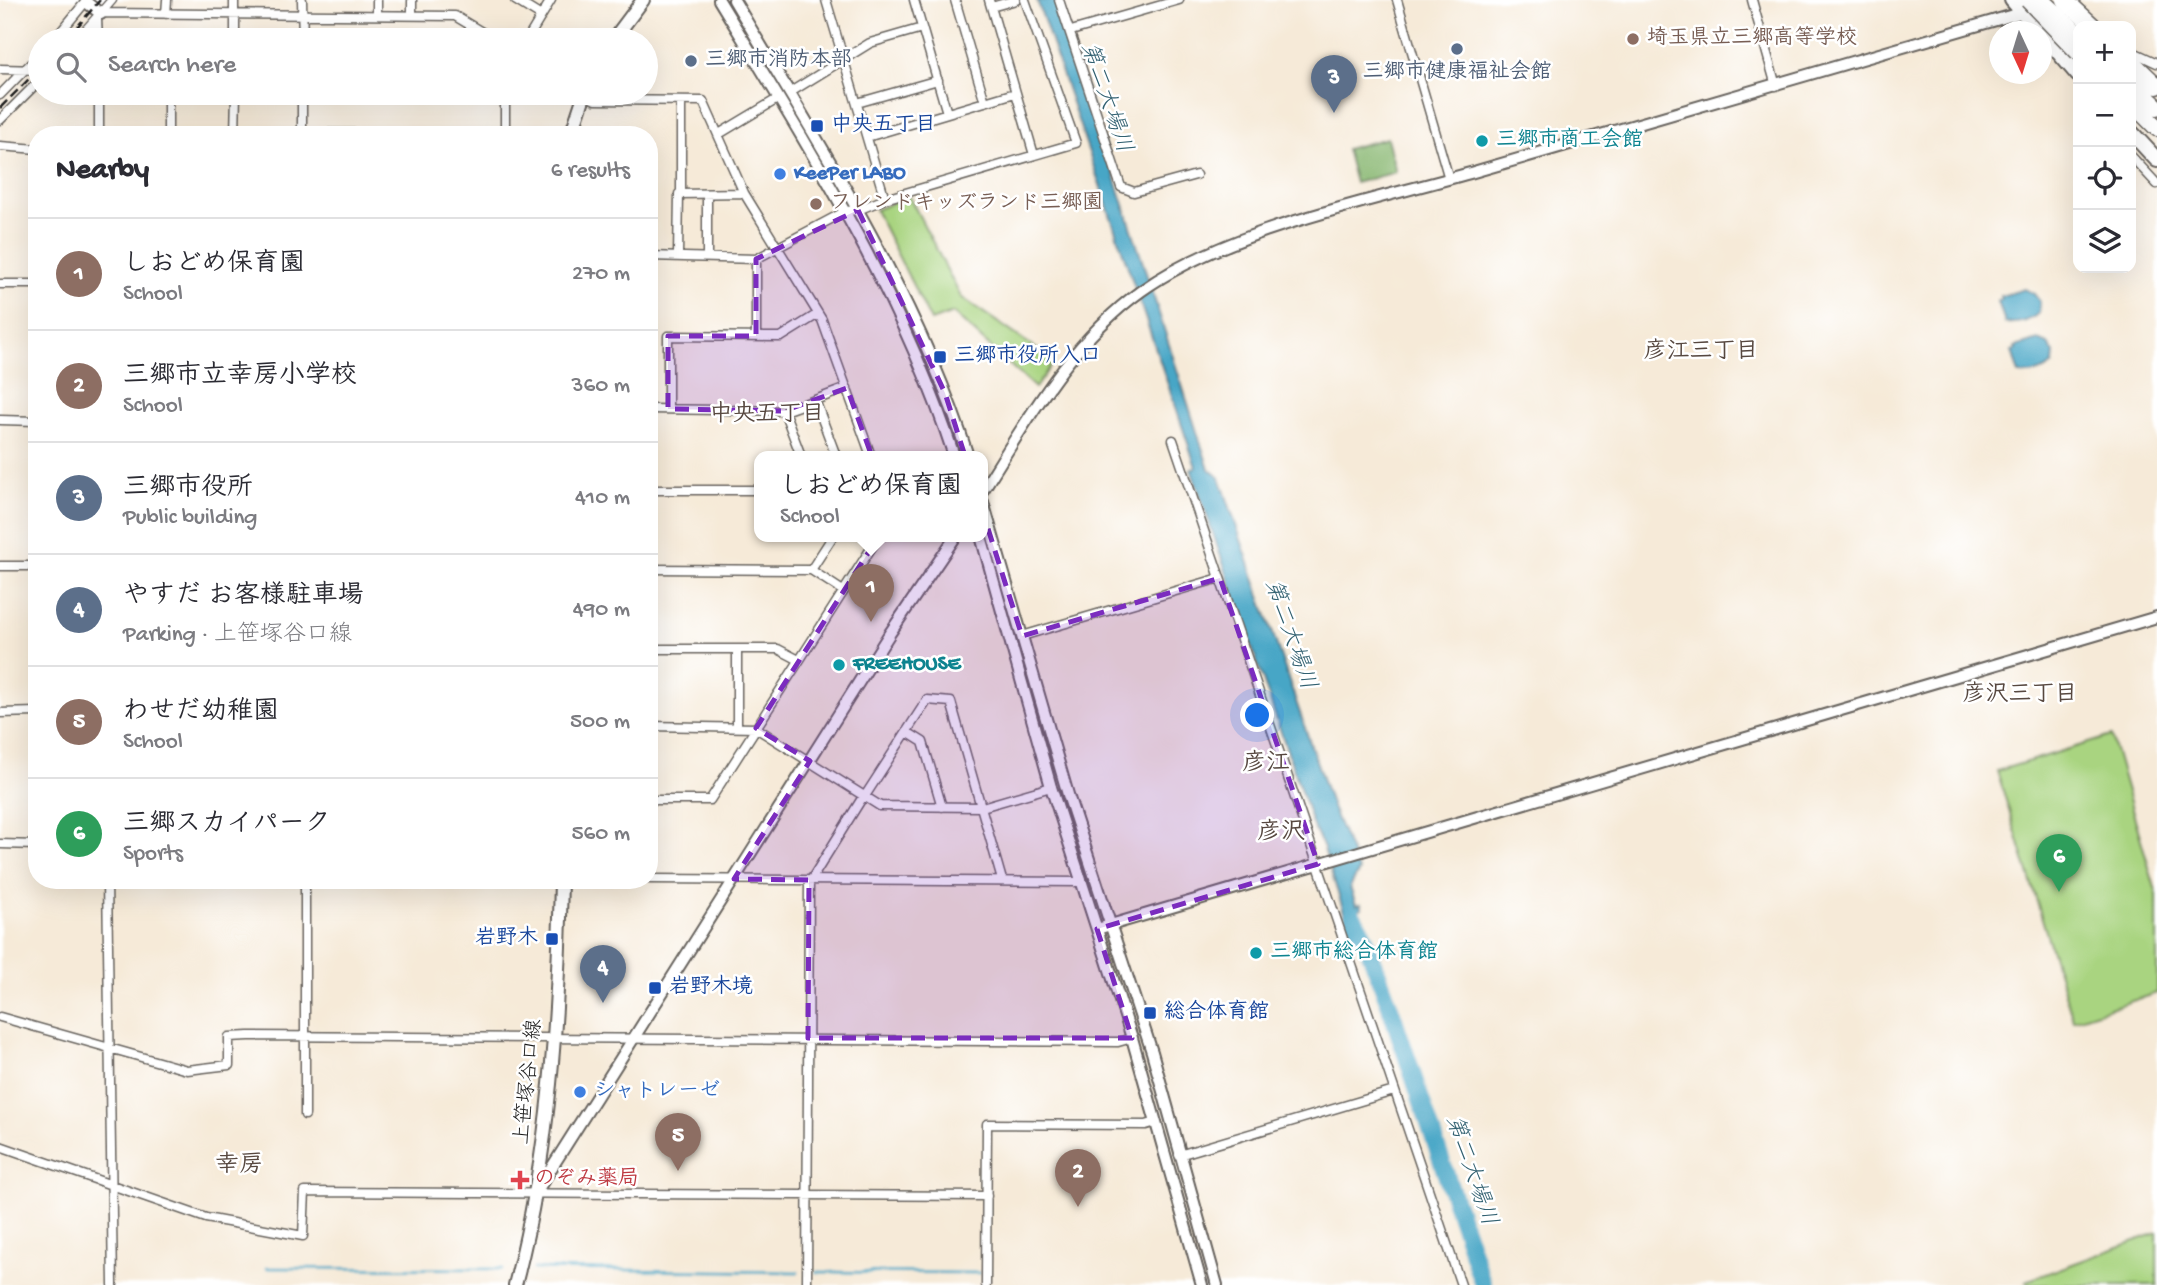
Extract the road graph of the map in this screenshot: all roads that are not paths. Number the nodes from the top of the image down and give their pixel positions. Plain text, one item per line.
1 (112, 0) edge
2 (167, 0) edge
3 (234, 0) edge
4 (302, 0) edge
5 (377, 0) edge
6 (412, 0) edge
7 (515, 0) edge
8 (551, 0) edge
9 (643, 0) edge
10 (719, 0) edge
11 (734, 0) edge
12 (826, 0) edge
13 (914, 0) edge
14 (955, 0) edge
15 (1016, 0) edge
16 (1025, 0) edge
17 (1059, 0) edge
18 (1179, 0) edge
19 (1397, 0) edge
20 (1752, 0) edge
21 (2012, 0) edge
22 (2042, 0) edge
23 (2069, 0) edge
24 (86, 1) edge
25 (990, 4) edge
26 (2026, 6) edge
27 (166, 14) junction
28 (234, 14) junction
29 (100, 15) junction
30 (303, 15) junction
31 (377, 15) junction
32 (412, 15) junction
33 (541, 16) junction
34 (2088, 21) edge
35 (2096, 21) edge
36 (64, 28) edge
37 (88, 28) edge
38 (99, 28) edge
39 (235, 28) edge
40 (303, 28) edge
41 (476, 28) edge
42 (534, 28) edge
43 (622, 28) edge
44 (922, 28) junction
45 (2073, 29) edge
46 (1071, 31) junction
47 (2052, 45) edge
48 (2073, 48) edge
49 (2136, 54) edge
50 (2136, 57) edge
51 (843, 59) junction
52 (2157, 63) edge
53 (28, 66) edge
54 (2136, 66) edge
55 (0, 68) edge
56 (25, 69) junction
57 (28, 69) edge
58 (2073, 69) edge
59 (2157, 76) edge
60 (938, 79) junction
61 (2132, 84) edge
62 (1776, 86) junction
63 (2157, 86) edge
64 (28, 92) edge
65 (1015, 93) junction
66 (0, 95) edge
67 (784, 96) junction
68 (658, 101) edge
69 (681, 101) junction
70 (985, 102) junction
71 (857, 103) junction
72 (99, 105) edge
73 (168, 105) edge
74 (236, 105) edge
75 (302, 105) edge
76 (505, 105) edge
77 (580, 105) edge
78 (2136, 107) edge
79 (2157, 107) edge
80 (947, 113) junction
81 (0, 120) edge
82 (99, 126) edge
83 (168, 126) edge
84 (235, 126) edge
85 (302, 126) edge
86 (505, 126) edge
87 (574, 126) edge
88 (2157, 128) edge
89 (719, 134) junction
90 (867, 137) junction
91 (2136, 137) edge
92 (0, 146) edge
93 (28, 148) edge
94 (1034, 155) junction
95 (2157, 160) edge
96 (2136, 161) edge
97 (1196, 174) dead end
98 (1449, 179) junction
99 (2157, 184) edge
100 (744, 193) junction
101 (681, 194) junction
102 (707, 195) junction
103 (884, 199) junction
104 (852, 211) junction
105 (778, 248) junction
106 (678, 255) junction
107 (658, 256) edge
108 (707, 256) junction
109 (756, 259) junction
110 (0, 284) edge
111 (28, 284) edge
112 (818, 314) junction
113 (756, 336) junction
114 (847, 388) junction
115 (815, 400) junction
116 (658, 409) edge
117 (668, 409) junction
118 (784, 411) junction
119 (0, 420) edge
120 (28, 421) edge
121 (1173, 440) dead end
122 (798, 451) edge
123 (834, 451) edge
124 (870, 451) edge
125 (952, 451) edge
126 (966, 451) edge
127 (988, 482) edge
128 (658, 490) edge
129 (754, 490) edge
130 (988, 519) edge
131 (829, 542) edge
132 (874, 542) edge
133 (952, 542) edge
134 (983, 542) edge
135 (0, 566) edge
136 (28, 566) edge
137 (658, 569) edge
138 (811, 570) junction
139 (1220, 579) junction
140 (843, 591) junction
141 (2157, 617) edge
142 (1022, 636) junction
143 (658, 649) edge
144 (737, 649) junction
145 (799, 660) junction
146 (28, 712) edge
147 (0, 713) edge
148 (658, 726) edge
149 (737, 727) junction
150 (756, 728) junction
151 (907, 732) junction
152 (810, 761) junction
153 (1051, 787) junction
154 (865, 796) junction
155 (658, 800) edge
156 (942, 807) junction
157 (982, 807) junction
158 (0, 844) edge
159 (28, 845) edge
160 (1322, 862) junction
161 (658, 878) edge
162 (734, 879) junction
163 (810, 880) junction
164 (1002, 880) junction
165 (1082, 882) junction
166 (107, 889) edge
167 (305, 889) edge
168 (561, 889) edge
169 (1112, 925) junction
170 (1097, 929) junction
171 (0, 1017) edge
172 (305, 1036) junction
173 (555, 1038) junction
174 (633, 1038) junction
175 (808, 1038) junction
176 (1132, 1038) junction
177 (110, 1048) junction
178 (1394, 1091) junction
179 (304, 1115) dead end
180 (1156, 1122) junction
181 (0, 1146) edge
182 (1179, 1155) junction
183 (112, 1186) junction
184 (535, 1194) junction
185 (808, 1195) junction
186 (987, 1196) junction
187 (113, 1285) edge
188 (515, 1285) edge
189 (807, 1285) edge
190 (986, 1285) edge
191 (1202, 1285) edge
192 (1217, 1285) edge
193 (1461, 1285) edge

1 - 29 street
2 - 27 street
3 - 28 street
4 - 30 street
5 - 31 street
6 - 32 street
7 - 33 street
8 - 33 street
9 - 43 main road
10 - 67 street
11 - 67 street
12 - 51 street
13 - 44 street
14 - 70 street
15 - 25 street
16 - 94 street
17 - 46 street
18 - 46 street
19 - 98 street
20 - 62 street
21 - 26 highway
22 - 45 highway, bridge
23 - 26 street
23 - 34 highway, bridge
23 - 35 highway
24 - 29 street
24 - 36 street
25 - 65 street
26 - 48 highway, bridge
26 - 62 street
27 - 28 street
27 - 29 street
28 - 30 street
28 - 39 street
29 - 37 street
29 - 38 street
30 - 31 street
30 - 40 street
31 - 32 street
32 - 41 street
33 - 42 street
44 - 51 street
44 - 60 street
46 - 97 street
47 - 58 highway
49 - 52 street
50 - 59 highway
51 - 67 street
51 - 71 street
53 - 56 street
54 - 63 highway
55 - 56 street
56 - 57 street
56 - 66 street
60 - 71 street
60 - 80 street
61 - 79 highway
62 - 98 street
64 - 81 street
65 - 70 street
65 - 94 street
67 - 89 street
67 - 104 street
68 - 69 street
69 - 89 street
69 - 101 street
70 - 80 street
71 - 90 street
72 - 82 street
73 - 83 street
74 - 84 street
75 - 85 street
76 - 86 street
77 - 87 main road
78 - 88 highway
80 - 90 street
89 - 100 street
90 - 103 street
91 - 95 highway
92 - 93 street
94 - 103 street
96 - 99 street
98 - 127 street
100 - 102 street
100 - 105 street
101 - 102 street
101 - 106 street
102 - 108 street
103 - 104 street
104 - 105 street
104 - 125 street
104 - 126 street
105 - 109 street
105 - 112 street
106 - 107 street
106 - 108 street
108 - 109 street
109 - 113 street
110 - 111 street
112 - 113 street
112 - 114 street
113 - 117 street
114 - 115 street
114 - 124 street
115 - 118 street
115 - 123 street
116 - 117 street
117 - 118 street
118 - 122 street
119 - 120 street
121 - 139 street
128 - 129 street
130 - 142 street
131 - 138 street
132 - 140 street
133 - 152 street
134 - 153 street
135 - 136 street
137 - 138 street
138 - 140 street
139 - 142 street
139 - 160 street
140 - 145 street
141 - 160 street
142 - 169 street
143 - 144 street
144 - 145 street
144 - 149 street
145 - 150 street
146 - 147 street
148 - 149 street
149 - 150 street
150 - 152 street
150 - 155 street
151 - 154 street
151 - 156 street
151 - 157 street
152 - 154 street
152 - 162 street
153 - 157 street
153 - 165 street
154 - 156 street
154 - 163 street
156 - 157 street
157 - 164 street
158 - 159 street
160 - 169 street
160 - 178 street
161 - 162 street
162 - 163 street
162 - 174 street
163 - 164 street
163 - 175 street
164 - 165 street
165 - 170 street
166 - 177 street
167 - 172 street
168 - 173 main road, 上笹塚谷口線
169 - 170 street
169 - 182 street
170 - 176 street
171 - 177 street
172 - 173 street
172 - 177 street
172 - 179 street
173 - 174 street
173 - 184 main road, 上笹塚谷口線
174 - 175 street
174 - 184 street
175 - 176 street
175 - 185 street
176 - 180 street
177 - 183 street
178 - 182 street
178 - 193 street
180 - 186 street
180 - 191 street
181 - 183 street
182 - 192 street
183 - 184 street
183 - 187 street
184 - 185 street
184 - 188 main road, 上笹塚谷口線
185 - 186 street
185 - 189 street
186 - 190 street

